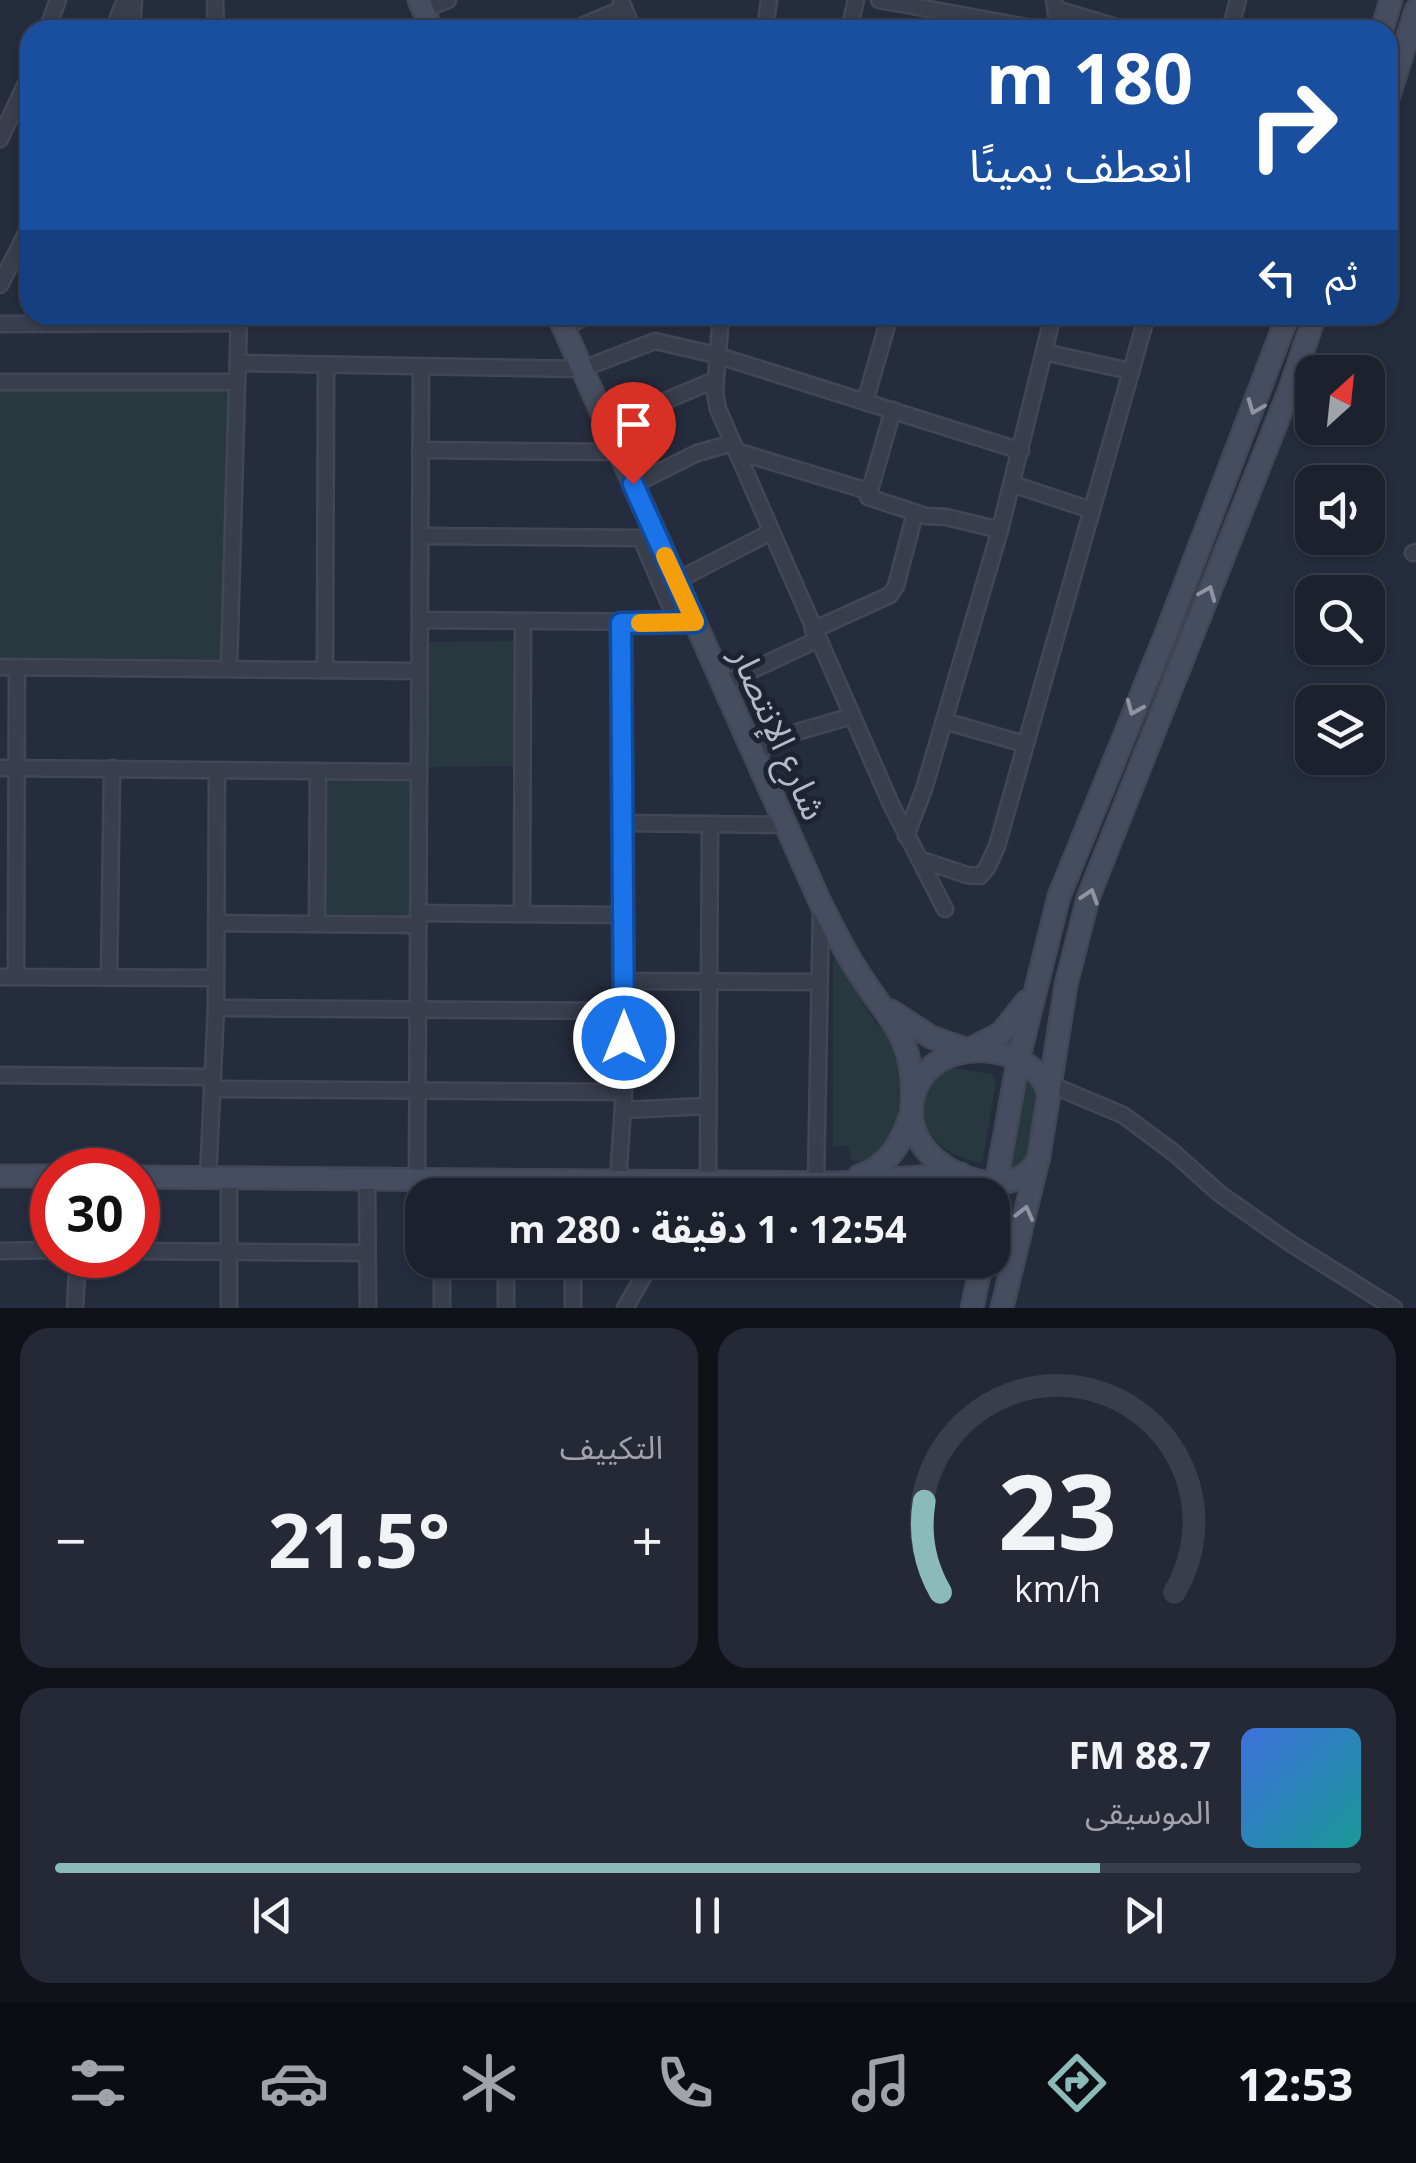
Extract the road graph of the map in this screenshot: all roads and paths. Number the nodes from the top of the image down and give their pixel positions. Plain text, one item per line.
1 (448, 0) edge
2 (878, 0) edge
3 (623, 4) edge
4 (1055, 4) edge
5 (421, 5) edge
6 (1416, 10) edge
7 (592, 20) edge
8 (967, 20) edge
9 (1099, 20) edge
10 (1398, 67) edge
11 (20, 96) edge
12 (0, 139) edge
13 (20, 246) edge
14 (0, 285) edge
15 (238, 325) edge
16 (562, 325) edge
17 (720, 325) edge
18 (887, 325) edge
19 (1051, 325) edge
20 (1144, 325) edge
21 (1284, 325) edge
22 (1312, 325) edge
23 (1044, 352) junction
24 (716, 355) junction
25 (238, 363) junction
26 (326, 366) junction
27 (421, 367) junction
28 (582, 368) junction
29 (1130, 371) junction
30 (715, 380) junction
31 (0, 382) edge
32 (237, 382) junction
33 (865, 402) junction
34 (893, 410) junction
35 (607, 425) junction
36 (735, 447) junction
37 (420, 450) junction
38 (1021, 451) junction
39 (619, 452) junction
40 (633, 484) junction
41 (1012, 484) junction
42 (868, 491) junction
43 (1091, 510) junction
44 (915, 513) junction
45 (1000, 530) junction
46 (771, 532) junction
47 (420, 536) junction
48 (676, 581) junction
49 (420, 620) junction
50 (523, 621) junction
51 (686, 622) junction
52 (621, 623) junction
53 (815, 635) junction
54 (0, 667) edge
55 (17, 667) junction
56 (230, 668) junction
57 (324, 670) junction
58 (419, 671) junction
59 (722, 684) junction
60 (852, 716) junction
61 (944, 721) junction
62 (1025, 744) junction
63 (753, 754) junction
64 (0, 768) edge
65 (17, 768) junction
66 (112, 768) junction
67 (217, 770) junction
68 (318, 771) junction
69 (419, 772) junction
70 (623, 822) junction
71 (710, 824) junction
72 (784, 824) junction
73 (906, 836) junction
74 (918, 859) junction
75 (822, 904) junction
76 (944, 909) dead end
77 (522, 914) junction
78 (623, 915) junction
79 (418, 919) junction
80 (216, 923) junction
81 (318, 924) junction
82 (8, 931) edge
83 (8, 977) edge
84 (109, 977) junction
85 (216, 978) junction
86 (624, 981) junction
87 (709, 982) junction
88 (819, 982) junction
89 (1036, 986) junction
90 (883, 1005) junction
91 (216, 1008) junction
92 (418, 1009) junction
93 (624, 1011) junction
94 (968, 1050) junction
95 (1018, 1061) junction
96 (0, 1076) edge
97 (213, 1083) junction
98 (417, 1090) junction
99 (624, 1092) junction
100 (1051, 1094) junction
101 (708, 1106) junction
102 (912, 1107) junction
103 (623, 1110) junction
104 (1039, 1156) junction
105 (962, 1174) junction
106 (0, 1176) edge
107 (30, 1176) edge
108 (160, 1177) edge
109 (219, 1178) junction
110 (417, 1178) edge
111 (618, 1178) edge
112 (701, 1178) edge
113 (816, 1178) edge
114 (854, 1178) edge
115 (907, 1178) edge
116 (976, 1178) edge
117 (998, 1178) edge
118 (367, 1179) junction
119 (405, 1180) edge
120 (1010, 1181) edge
121 (30, 1250) edge
122 (0, 1251) edge
123 (160, 1251) edge
124 (229, 1251) junction
125 (367, 1253) junction
126 (77, 1278) edge
127 (442, 1278) edge
128 (506, 1278) edge
129 (573, 1278) edge
130 (643, 1278) edge
131 (978, 1278) edge
132 (75, 1308) edge
133 (229, 1308) edge
134 (368, 1308) edge
135 (442, 1308) edge
136 (506, 1308) edge
137 (573, 1308) edge
138 (625, 1308) edge
139 (972, 1308) edge
140 (1002, 1308) edge
141 (1394, 1308) edge

1 - 5 street
2 - 8 street
3 - 7 street
4 - 9 street
6 - 10 main road
11 - 12 street
13 - 14 street
15 - 25 street
16 - 28 main road, شارع الإنتصار
17 - 24 street
18 - 33 street
19 - 23 street
20 - 29 street
21 -> 89 main road
100 -> 22 main road
23 - 29 street
23 - 38 street
24 - 28 street
24 - 30 street
24 - 33 street
25 - 26 street
25 - 32 street
26 - 27 street
26 - 57 street
27 - 28 street
27 - 37 street
28 - 35 main road, شارع الإنتصار
29 - 43 street
30 - 35 street
30 - 36 street
31 - 32 street
32 - 56 street
33 - 34 street
34 - 38 street
34 - 42 street
35 - 39 main road, شارع الإنتصار
36 - 40 street
36 - 42 street
36 - 46 street
37 - 39 street
37 - 47 street
38 - 41 street
39 - 40 main road, شارع الإنتصار
40 - 48 main road, شارع الإنتصار
41 - 43 street
41 - 45 street
42 - 44 street
43 - 62 street
44 - 45 street
44 - 53 street
45 - 61 street
46 - 48 street
46 - 53 street
47 - 49 street
47 - 51 street
48 - 51 main road, شارع الإنتصار
49 - 50 street
49 - 58 street
50 - 52 street
50 - 77 street
51 - 52 street
51 - 59 main road, شارع الإنتصار
52 - 70 street
53 - 59 street
53 - 60 street
54 - 55 street
55 - 56 street
55 - 65 street
56 - 57 street
57 - 58 street
58 - 69 street
59 - 63 main road, شارع الإنتصار
60 - 63 street
60 - 73 street
61 - 62 street
61 - 73 street
62 - 74 street
63 - 72 main road, شارع الإنتصار
64 - 65 street
65 - 66 street
65 - 82 street
66 - 67 street
66 - 84 street
67 - 68 street
67 - 80 street
68 - 69 street
68 - 81 street
69 - 79 street
70 - 71 street
70 - 78 street
71 - 72 street
71 - 87 street
72 - 75 main road, شارع الإنتصار
73 - 74 street
74 - 76 street
75 - 88 street
75 - 90 main road, شارع الإنتصار
77 - 78 street
77 - 79 street
78 - 86 street
79 - 81 street
79 - 92 street
80 - 81 street
80 - 85 street
82 - 83 street
83 - 84 street
84 - 85 street
85 - 91 street
86 - 87 street
86 - 93 street
87 - 88 street
87 - 101 street
88 - 113 street
89 - 94 main road
89 - 95 main road
90 - 94 main road
90 - 102 main road
91 - 92 street
91 - 97 street
92 - 93 street
92 - 98 street
93 - 99 street
94 - 95 main road
94 - 102 main road
95 - 100 main road
95 - 117 main road
96 - 97 street
97 - 98 street
97 - 109 street
98 - 99 street
98 - 110 street
99 - 103 street
100 - 104 main road
100 - 141 street
101 - 103 street
101 - 112 street
102 - 105 main road
102 - 114 main road
103 - 111 street
104 - 120 main road
140 -> 104 main road
105 - 115 main road
105 - 116 main road
106 - 107 main road
108 - 109 main road
109 - 118 main road
109 - 124 street
118 - 119 main road
118 - 125 street
121 - 122 street
123 - 124 street
124 - 125 street
124 - 133 street
125 - 134 street
126 - 132 street
127 - 135 street
128 - 136 street
129 - 137 street
130 - 138 street
131 - 139 main road

